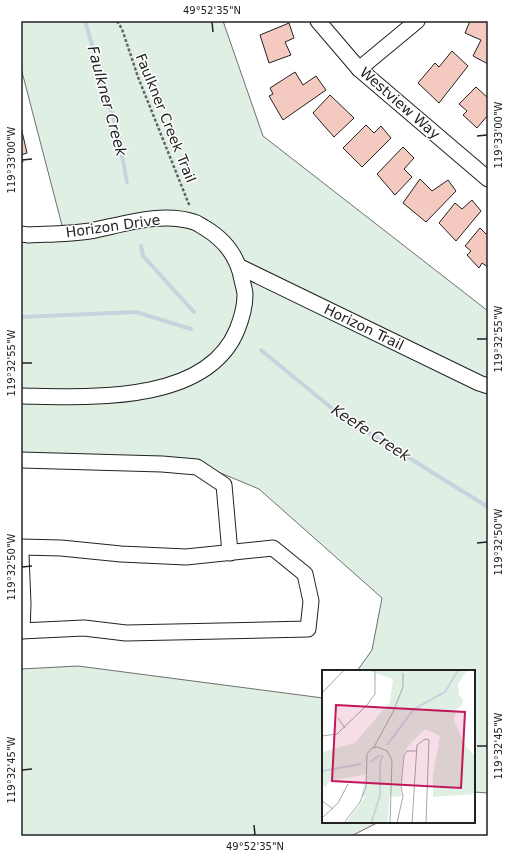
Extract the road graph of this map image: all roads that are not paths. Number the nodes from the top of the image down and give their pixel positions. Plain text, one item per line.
1 (318, 21) edge
2 (417, 21) edge
3 (359, 69) junction
4 (488, 179) edge
5 (21, 234) edge
6 (240, 268) junction
7 (488, 386) edge
8 (21, 396) edge
9 (21, 460) edge
10 (21, 547) edge
11 (230, 553) junction
12 (21, 554) edge
13 (22, 631) edge

1 - 3 street, Westview Way
2 - 3 street
3 - 4 street, Westview Way
5 - 6 street, Horizon Drive
6 - 7 street, Horizon Trail
6 - 8 street, Horizon Drive
9 - 11 street
10 - 11 street
11 - 13 street
12 - 13 street

